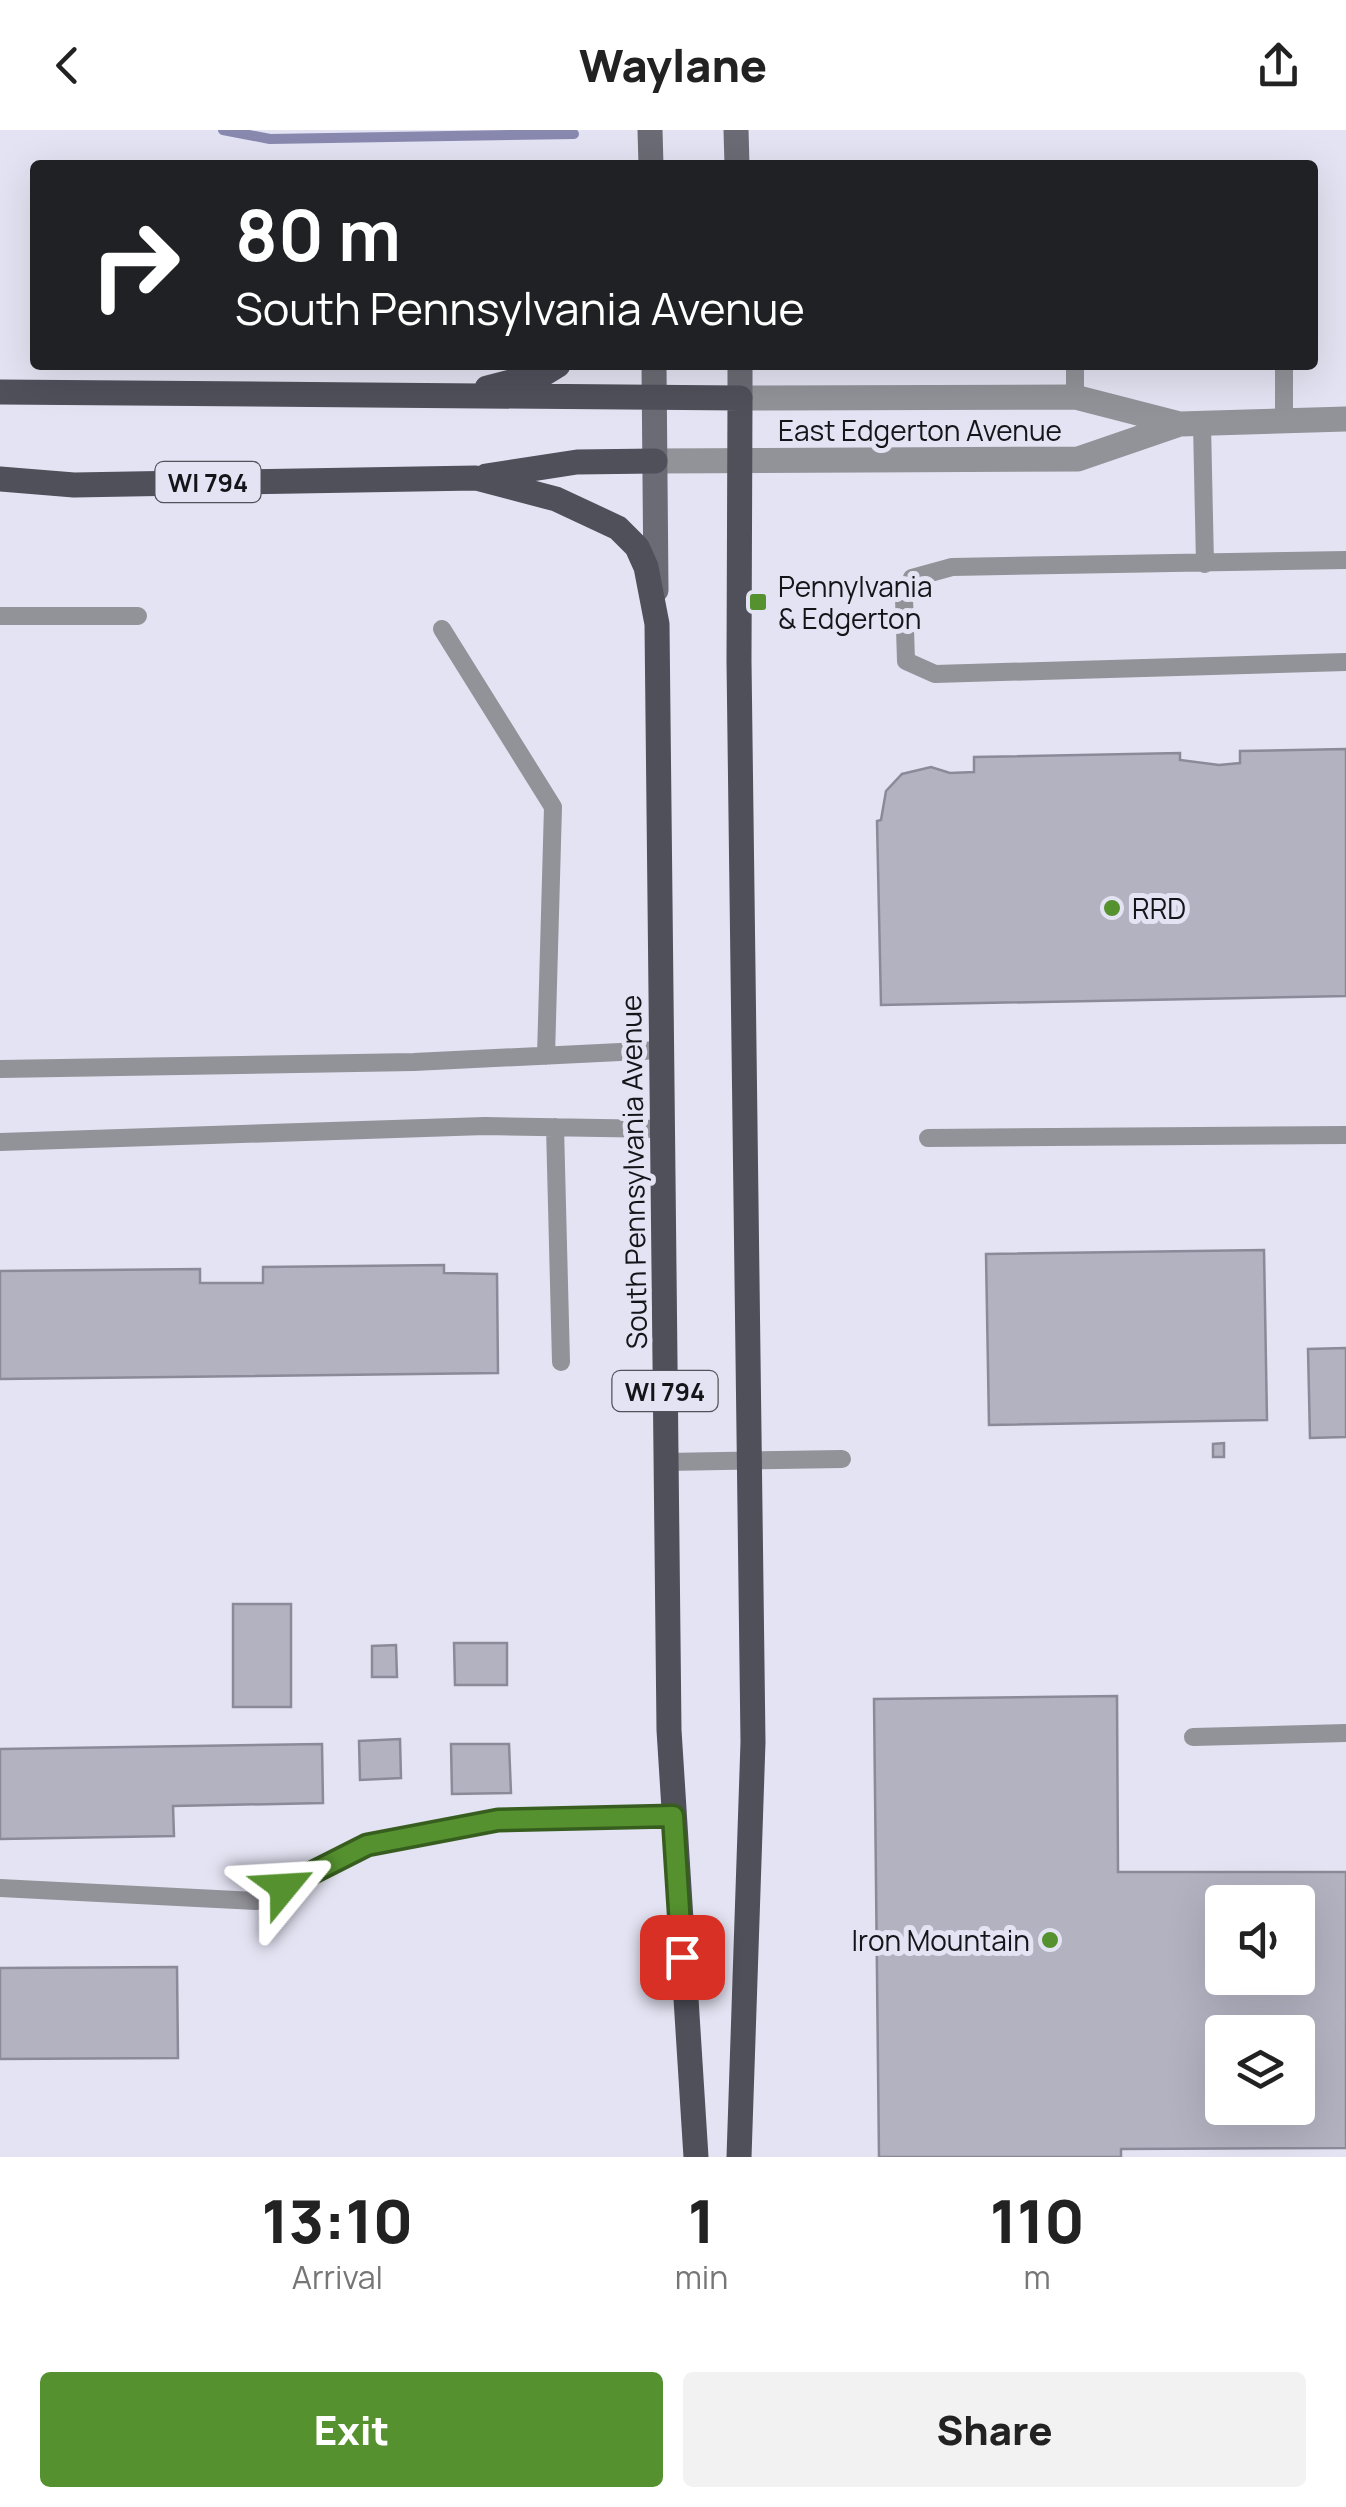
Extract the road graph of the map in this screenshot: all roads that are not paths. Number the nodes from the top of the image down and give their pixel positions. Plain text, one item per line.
1 (650, 130) edge
2 (736, 130) edge
3 (651, 160) edge
4 (737, 160) edge
5 (550, 370) edge
6 (654, 370) edge
7 (740, 370) edge
8 (1075, 370) edge
9 (1284, 370) edge
10 (0, 392) edge
11 (1075, 397) junction
12 (450, 398) junction
13 (654, 398) junction
14 (740, 398) junction
15 (1346, 418) edge
16 (1284, 420) junction
17 (1191, 424) junction
18 (655, 461) junction
19 (741, 461) junction
20 (476, 478) junction
21 (0, 479) edge
22 (1346, 560) edge
23 (1204, 564) junction
24 (0, 616) edge
25 (138, 616) dead end
26 (657, 624) junction
27 (442, 629) dead end
28 (1346, 662) edge
29 (661, 1050) junction
30 (546, 1056) junction
31 (0, 1069) edge
32 (555, 1128) junction
33 (662, 1130) junction
34 (1346, 1135) edge
35 (928, 1138) dead end
36 (0, 1142) edge
37 (561, 1362) dead end
38 (749, 1459) junction
39 (842, 1459) dead end
40 (666, 1462) junction
41 (1346, 1733) edge
42 (1193, 1737) dead end
43 (673, 1816) junction
44 (0, 1888) edge
45 (696, 2157) edge
46 (739, 2157) edge

1 - 3 main road
2 - 4 main road
5 - 12 main road
6 - 13 main road, South Pennsylvania Avenue
7 - 14 main road
8 - 11 lane
9 - 16 lane
10 - 12 main road
11 - 14 street, East Edgerton Avenue
11 - 17 street, East Edgerton Avenue
12 - 13 main road
13 - 14 main road
13 - 18 main road, South Pennsylvania Avenue
14 - 19 main road, WI 794
15 - 16 street, East Edgerton Avenue
16 - 17 street, East Edgerton Avenue
17 - 19 street, East Edgerton Avenue
17 - 23 lane
18 - 19 street, East Edgerton Avenue
18 - 20 main road
18 - 26 main road, South Pennsylvania Avenue
19 - 38 main road, WI 794
20 - 21 main road, WI 794
20 - 26 main road, WI 794
22 - 23 lane
23 - 28 lane
24 - 25 lane
26 - 29 main road, South Pennsylvania Avenue / WI 794
27 - 30 lane
29 - 30 lane
29 - 33 main road, South Pennsylvania Avenue / WI 794
30 - 31 lane
32 - 33 lane
32 - 36 lane
32 - 37 lane
33 - 40 main road, South Pennsylvania Avenue / WI 794
34 - 35 lane
38 - 39 lane
38 - 40 lane
38 - 46 main road, WI 794
40 - 43 main road, South Pennsylvania Avenue / WI 794
41 - 42 lane
43 - 44 lane
43 - 45 main road, South Pennsylvania Avenue / WI 794

